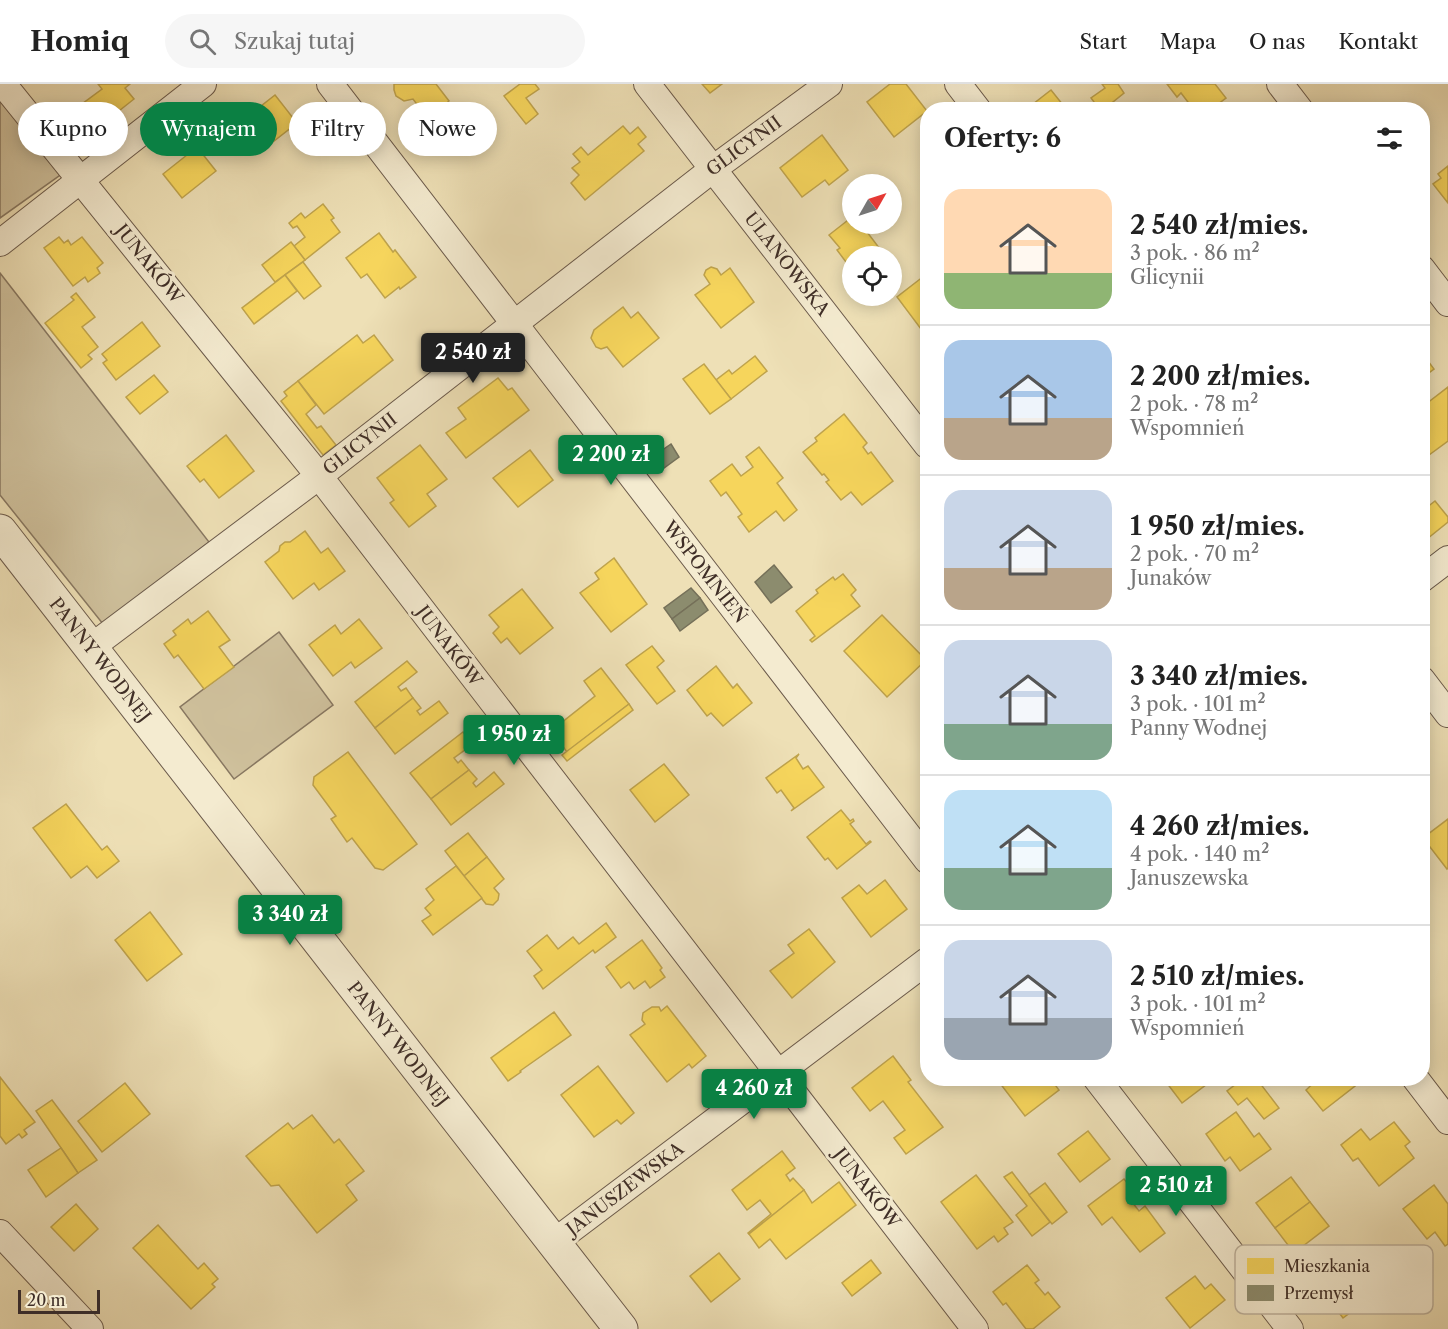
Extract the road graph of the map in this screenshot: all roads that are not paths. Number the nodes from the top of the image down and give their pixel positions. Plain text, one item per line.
1 (3, 84) edge
2 (203, 84) edge
3 (330, 84) edge
4 (647, 84) edge
5 (829, 84) edge
6 (958, 84) edge
7 (1281, 84) edge
8 (972, 102) edge
9 (1294, 102) edge
10 (713, 169) junction
11 (81, 180) junction
12 (0, 243) edge
13 (1430, 279) edge
14 (1448, 303) edge
15 (514, 325) junction
16 (920, 436) edge
17 (319, 476) junction
18 (0, 531) edge
19 (1448, 560) edge
20 (1430, 573) edge
21 (90, 648) junction
22 (1430, 690) edge
23 (1448, 714) edge
24 (920, 851) edge
25 (920, 966) edge
26 (779, 1074) junction
27 (1102, 1086) edge
28 (1421, 1086) edge
29 (1448, 1121) edge
30 (0, 1233) edge
31 (553, 1242) junction
32 (1235, 1258) edge
33 (1278, 1314) edge
34 (90, 1329) edge
35 (621, 1329) edge
36 (975, 1329) edge
37 (1290, 1329) edge

1 - 11 street, JUNAKÓW
2 - 11 street
3 - 15 street, WSPOMNIEŃ
4 - 10 street, ULANOWSKA
5 - 10 street, GLICYNII
6 - 8 street
7 - 9 street
10 - 15 street, GLICYNII
10 - 16 street, ULANOWSKA
11 - 12 street
11 - 17 street, JUNAKÓW
13 - 14 street
15 - 17 street, GLICYNII
15 - 24 street, WSPOMNIEŃ
17 - 21 street, GLICYNII
17 - 26 street, JUNAKÓW
18 - 21 street, PANNY WODNEJ
19 - 20 street
21 - 31 street, PANNY WODNEJ
22 - 23 street
25 - 26 street, JANUSZEWSKA
26 - 31 street, JANUSZEWSKA
26 - 36 street, JUNAKÓW
27 - 32 street
28 - 29 street
30 - 34 street
31 - 35 street, PANNY WODNEJ
33 - 37 street

